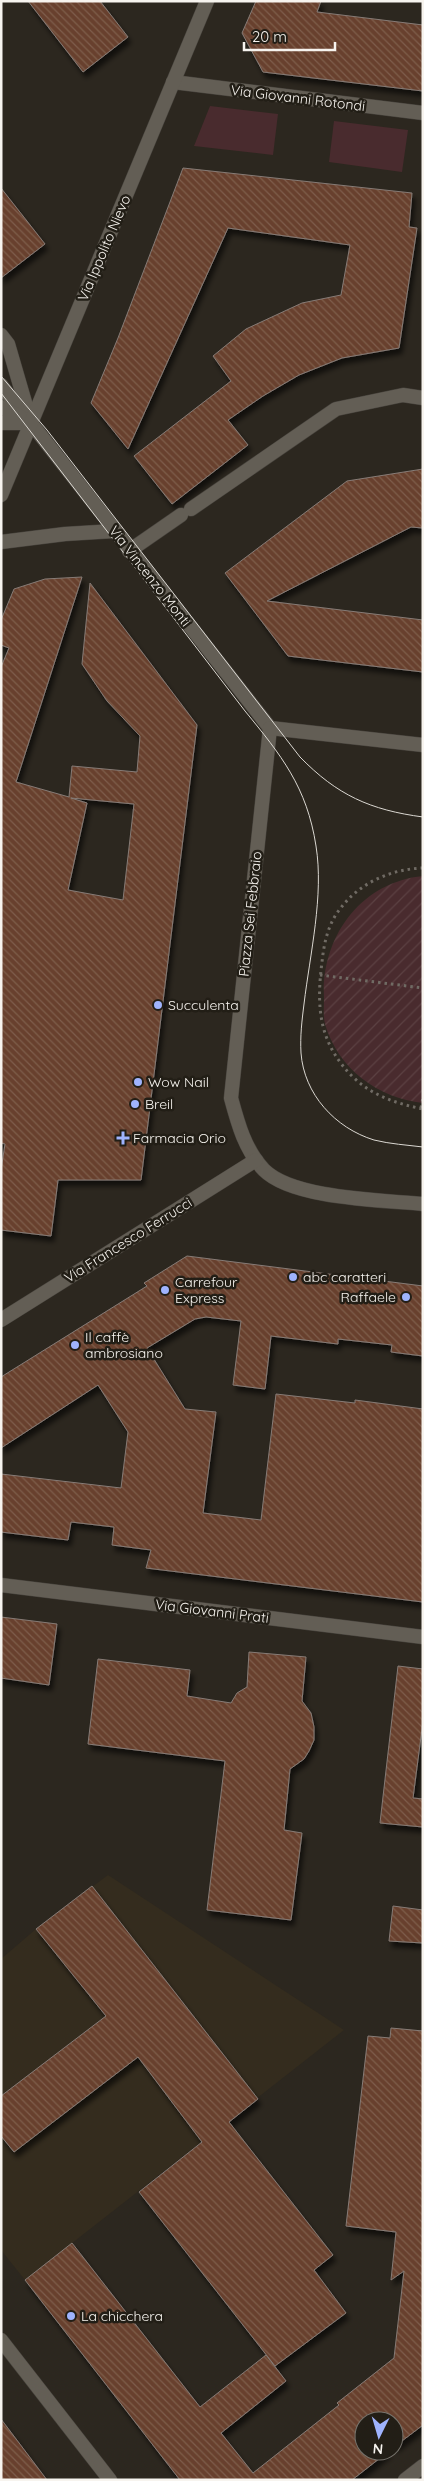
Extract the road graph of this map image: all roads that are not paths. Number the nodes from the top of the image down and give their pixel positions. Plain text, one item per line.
1 (207, 1) edge
2 (173, 82) junction
3 (423, 113) edge
4 (1, 335) edge
5 (1, 385) edge
6 (423, 398) edge
7 (1, 407) edge
8 (1, 423) edge
9 (31, 423) junction
10 (1, 495) edge
11 (114, 531) junction
12 (1, 542) edge
13 (129, 551) junction
14 (270, 728) junction
15 (423, 745) edge
16 (256, 1160) junction
17 (423, 1204) edge
18 (1, 1320) edge
19 (1, 1585) edge
20 (423, 1637) edge
21 (1, 2340) edge
22 (423, 2466) edge
23 (110, 2480) edge
24 (405, 2480) edge

1 - 2 street, Via Ippolito Nievo
2 - 3 street, Via Giovanni Rotondi
2 - 9 street, Via Ippolito Nievo
4 - 9 street, Via Vincenzo Monti
5 - 9 street
6 - 13 street
7 - 9 street, Via Vincenzo Monti
8 - 9 street
9 - 10 street, Via Ippolito Nievo
9 - 11 street, Via Vincenzo Monti
11 - 12 street
11 - 13 street, Via Vincenzo Monti
13 - 14 street, Via Vincenzo Monti
14 - 15 street
14 - 16 street, Piazza Sei Febbraio
16 - 17 street, Piazza Sei Febbraio
16 - 18 street, Via Francesco Ferrucci
19 - 20 street, Via Giovanni Prati
21 - 23 street
22 - 24 street

